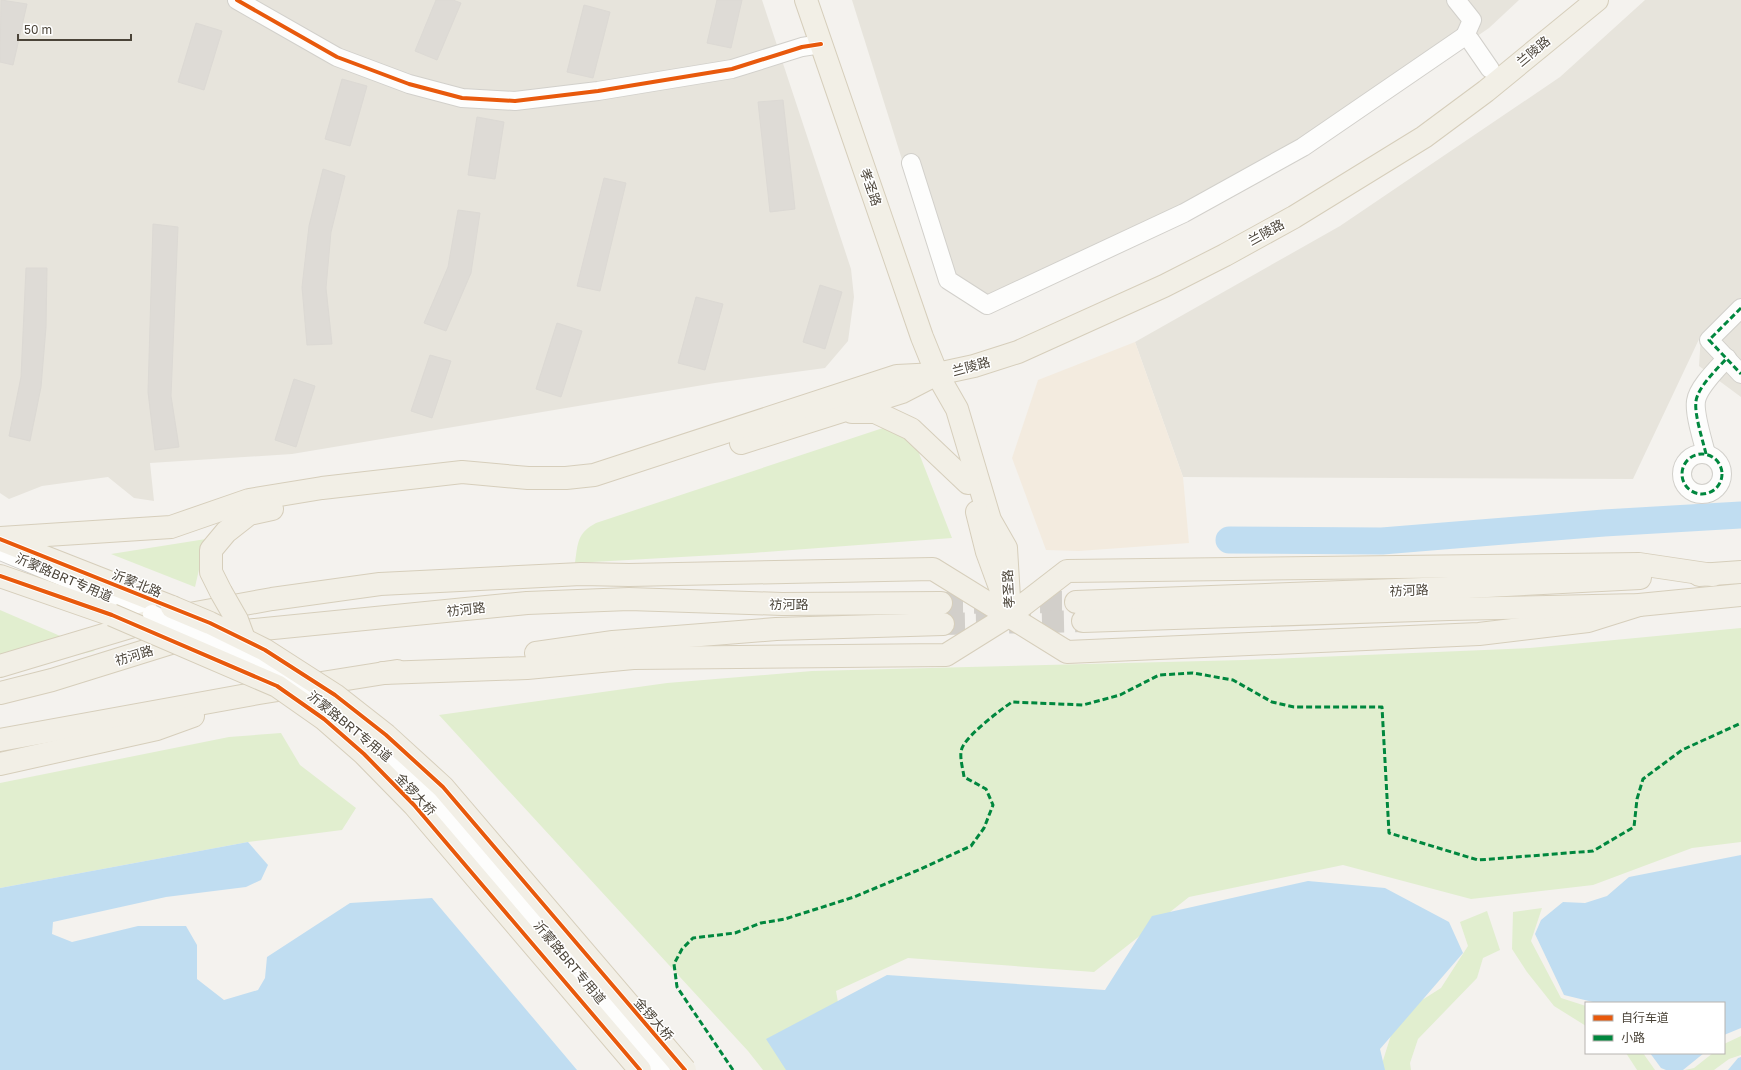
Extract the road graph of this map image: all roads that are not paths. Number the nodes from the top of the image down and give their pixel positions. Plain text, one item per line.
1 (237, 0) edge
2 (806, 0) edge
3 (816, 0) edge
4 (1456, 0) edge
5 (1574, 0) edge
6 (1596, 0) edge
7 (1465, 36) junction
8 (821, 44) junction
9 (1490, 69) junction
10 (911, 163) dead end
11 (1741, 308) edge
12 (1727, 358) junction
13 (937, 374) junction
14 (1741, 374) edge
15 (839, 412) junction
16 (1706, 454) dead end
17 (968, 483) junction
18 (0, 539) edge
19 (0, 551) edge
20 (1741, 572) edge
21 (581, 574) junction
22 (1713, 575) junction
23 (0, 576) edge
24 (1741, 595) edge
25 (1640, 605) junction
26 (1010, 615) junction
27 (394, 616) junction
28 (194, 636) junction
29 (244, 639) junction
30 (265, 650) joint
31 (0, 666) edge
32 (383, 673) junction
33 (0, 678) edge
34 (0, 693) edge
35 (259, 693) junction
36 (0, 740) edge
37 (0, 764) edge
38 (640, 1070) edge
39 (661, 1070) edge
40 (685, 1070) edge

1 - 8 street
2 - 8 main road, 孝圣路
3 - 13 main road, 孝圣路
4 - 7 street
5 - 9 main road, 兰陵路
6 - 13 main road, 兰陵路
7 - 9 street
7 - 10 street
8 - 13 main road, 孝圣路
9 - 13 main road, 兰陵路
11 - 12 street
12 - 14 street
12 - 16 street
13 - 15 main road
13 - 17 main road, 孝圣路
13 - 18 main road
13 - 26 main road, 孝圣路
15 - 17 main road
15 - 29 main road, bridge
17 - 26 main road, 孝圣路
18 - 29 main road, 沂蒙北路, bridge
19 - 39 street, 沂蒙路BRT专用道, bridge
20 - 22 main road, 祊河路
21 - 26 main road
21 - 27 main road
21 - 31 main road
22 - 25 main road, 祊河路
22 - 26 main road, 祊河路
23 - 38 main road, 金锣大桥, bridge
24 - 25 main road, 祊河路
25 - 26 main road
26 - 32 main road, 祊河路
27 - 28 main road, 祊河路
27 - 32 main road, 祊河路
28 - 33 main road
28 - 34 main road, 祊河路
29 - 30 main road, 沂蒙北路, bridge
30 - 40 main road, 金锣大桥, bridge
32 - 35 main road, 祊河路
35 - 36 main road, 祊河路
35 - 37 main road

